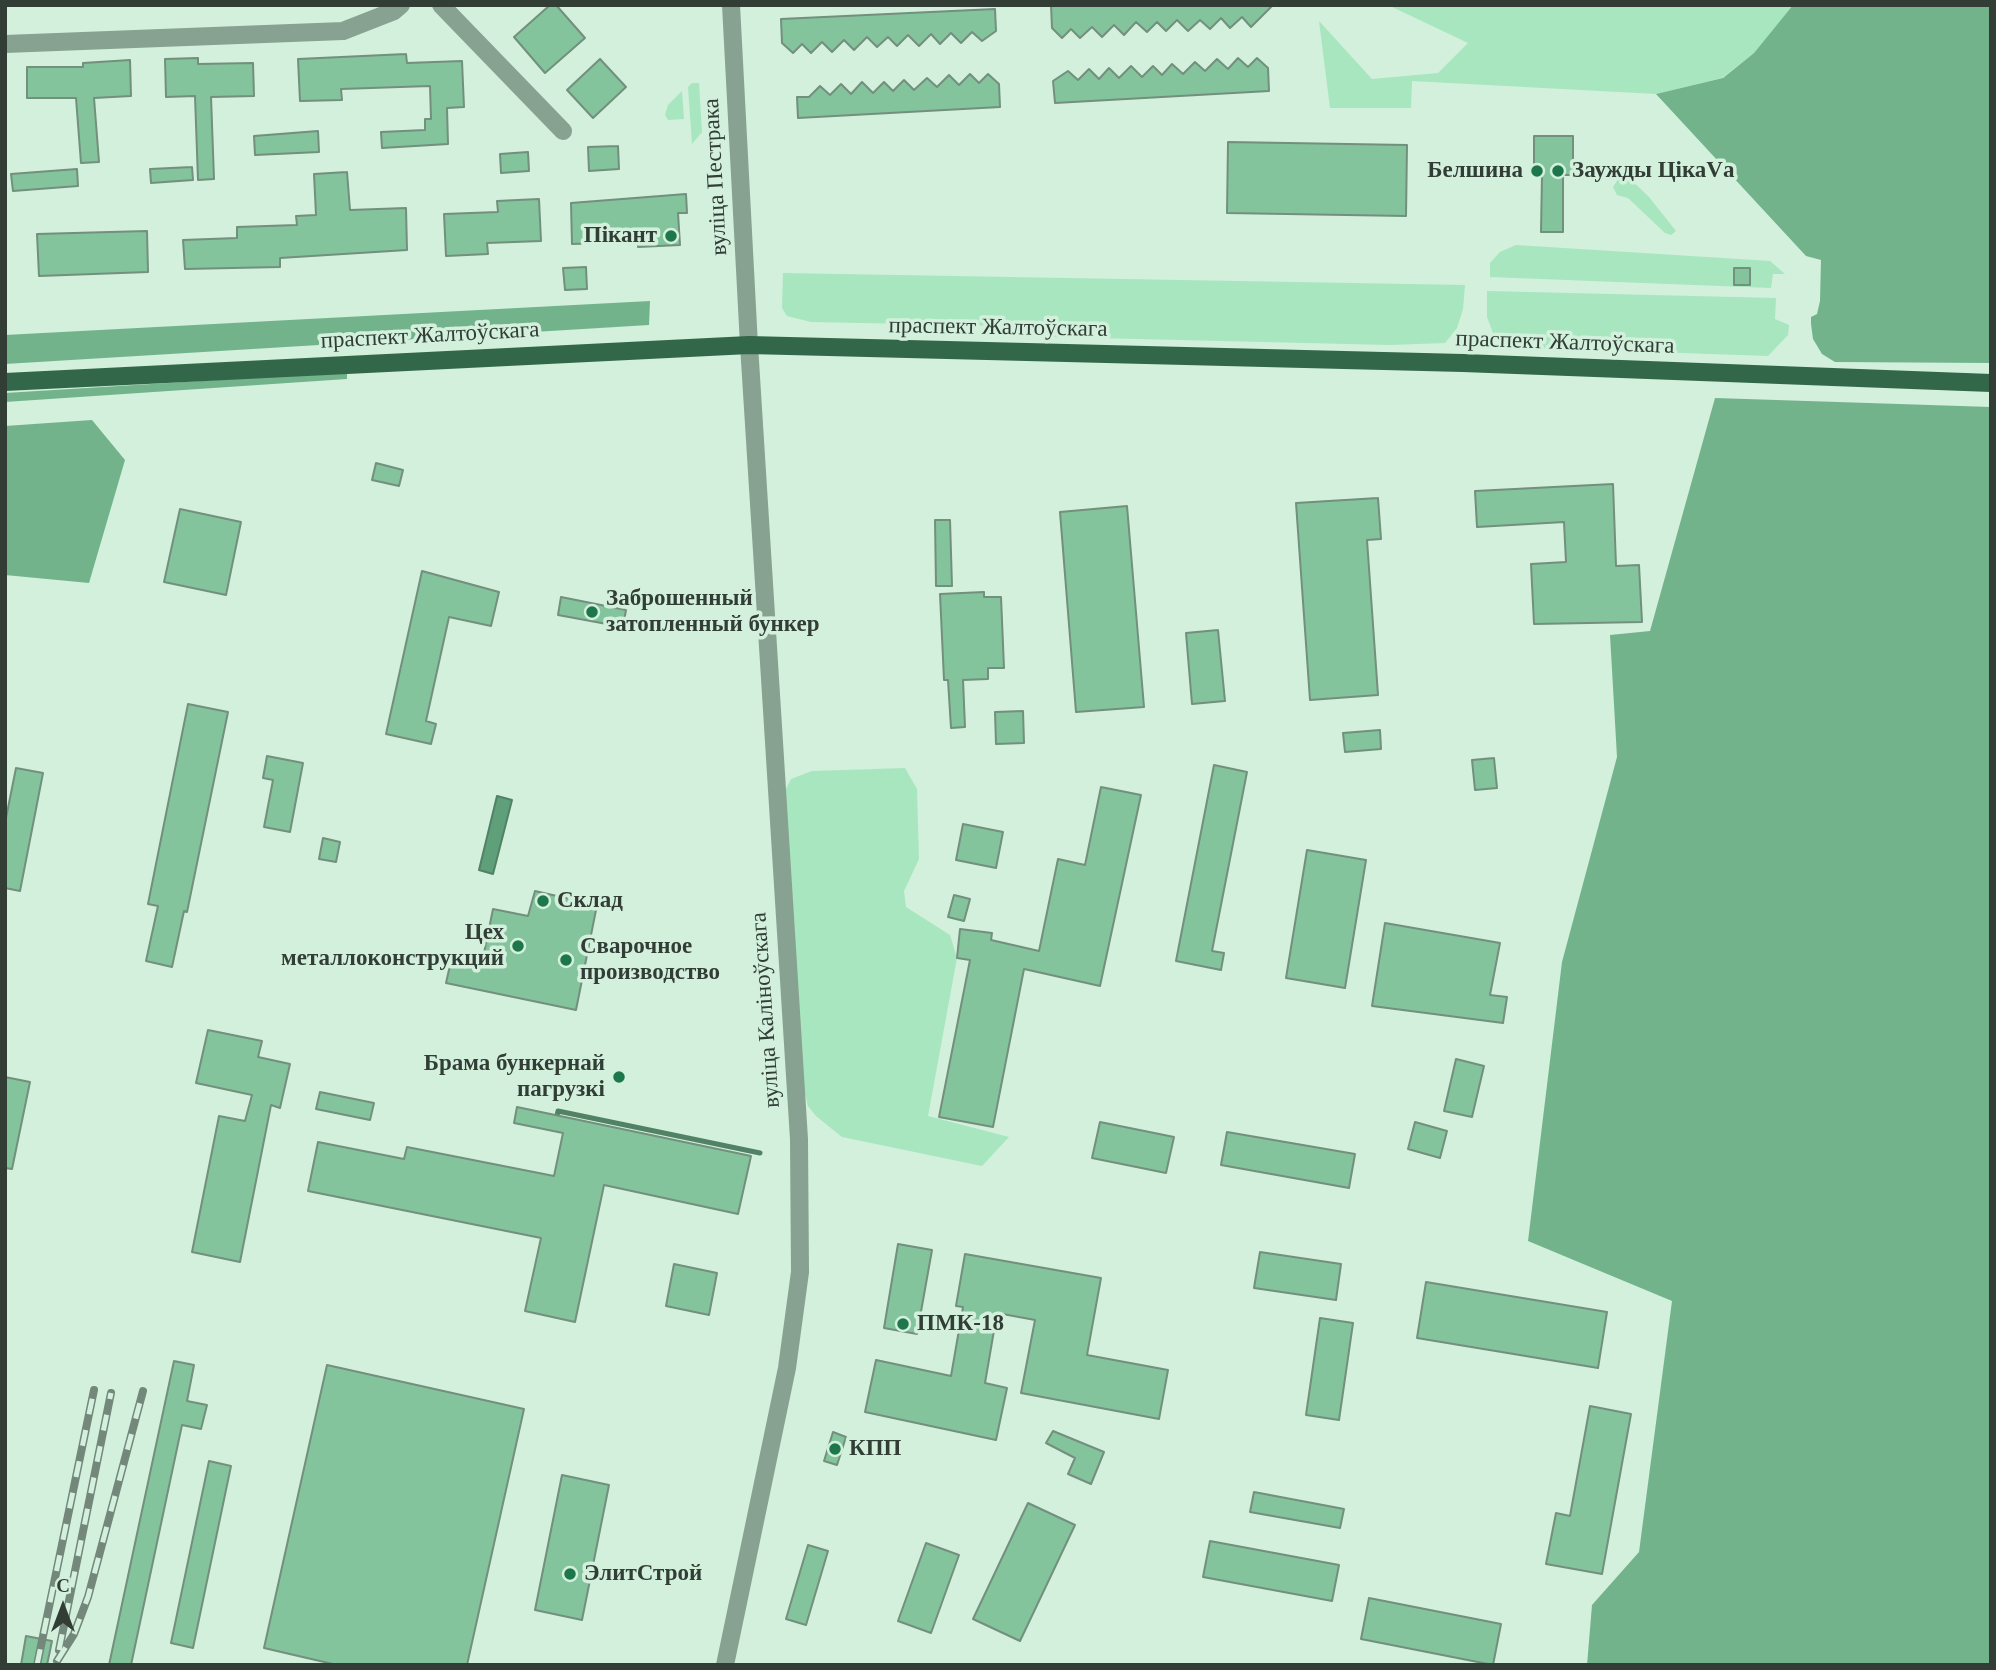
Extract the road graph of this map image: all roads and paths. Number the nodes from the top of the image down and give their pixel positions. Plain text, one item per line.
1 (401, 5) edge
2 (441, 5) edge
3 (731, 5) edge
4 (5, 44) edge
5 (563, 131) dead end
6 (749, 345) junction
7 (5, 382) edge
8 (1991, 383) edge
9 (725, 1665) edge

1 - 4 street
2 - 5 street
3 - 6 street, вуліца Пестрака
6 - 7 main road, праспект Жалтоўскага
6 - 8 main road, праспект Жалтоўскага
6 - 9 street, вуліца Каліноўскага

